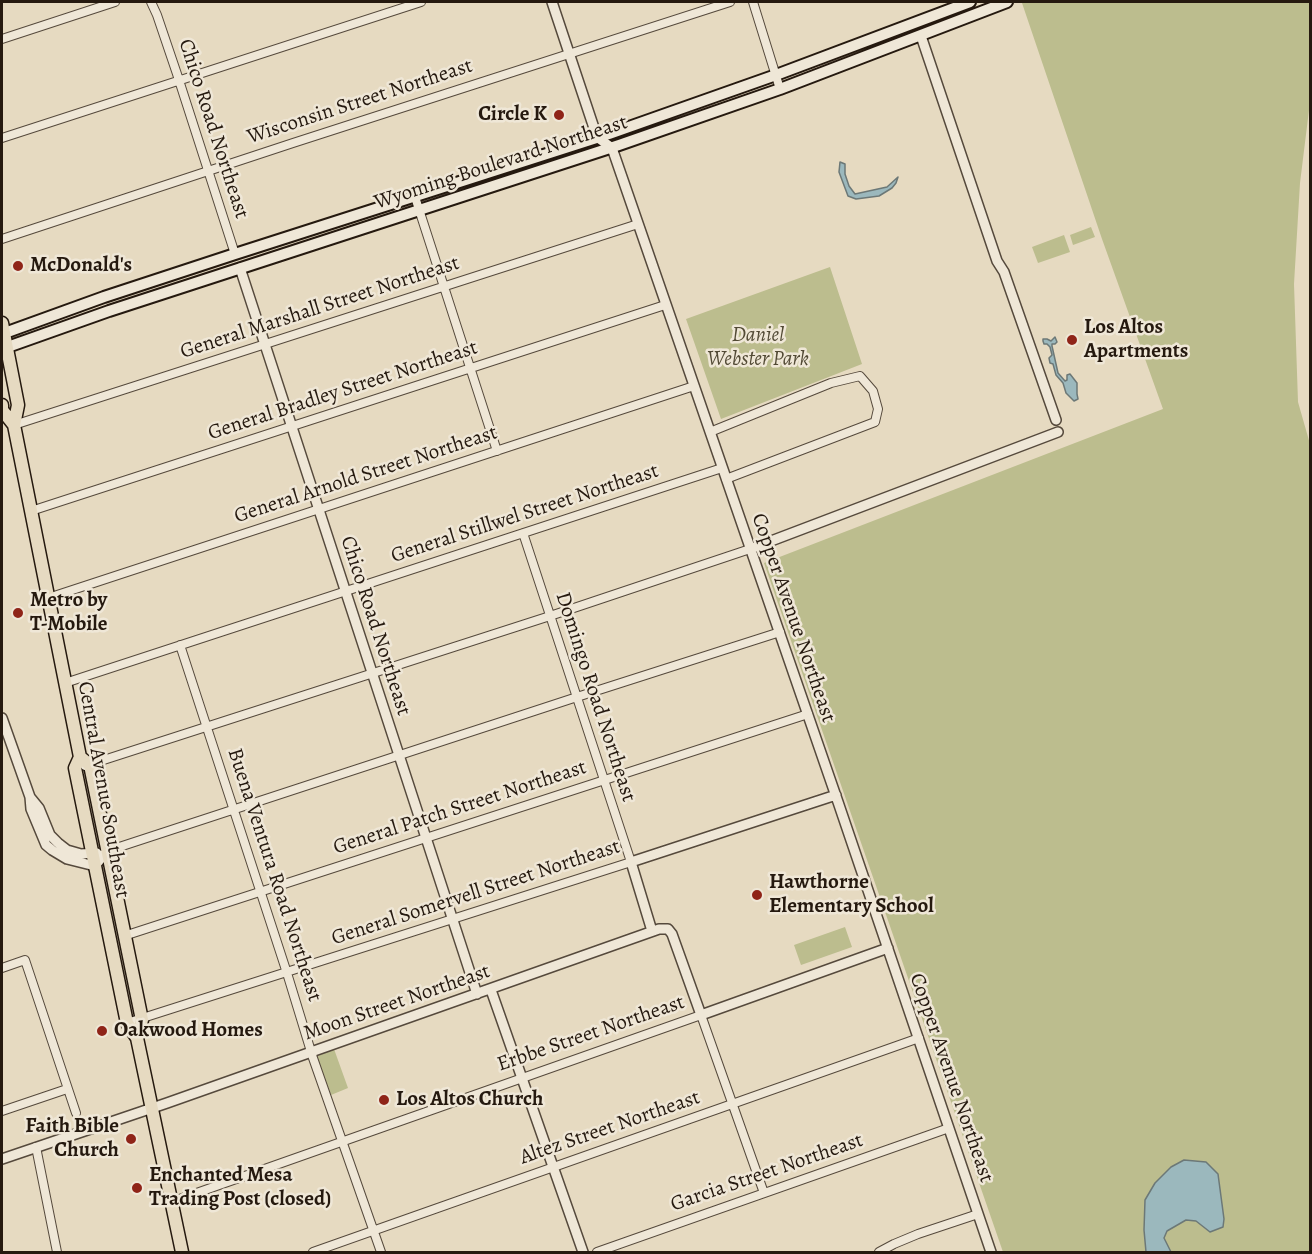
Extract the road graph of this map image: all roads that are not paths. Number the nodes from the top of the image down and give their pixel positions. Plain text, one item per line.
1 (115, 2) edge
2 (153, 2) edge
3 (421, 2) edge
4 (552, 2) edge
5 (730, 2) edge
6 (753, 2) edge
7 (968, 2) edge
8 (1007, 2) edge
9 (972, 16) junction
10 (921, 36) junction
11 (2, 39) edge
12 (570, 53) junction
13 (776, 75) junction
14 (179, 80) junction
15 (780, 89) junction
16 (597, 137) junction
17 (2, 138) edge
18 (612, 148) junction
19 (208, 171) junction
20 (415, 197) junction
21 (419, 210) junction
22 (638, 224) junction
23 (285, 238) junction
24 (2, 239) edge
25 (235, 254) junction
26 (240, 268) junction
27 (444, 286) junction
28 (181, 288) junction
29 (665, 305) junction
30 (2, 330) edge
31 (265, 345) junction
32 (4, 348) edge
33 (470, 368) junction
34 (694, 386) junction
35 (2, 405) edge
36 (1056, 420) dead end
37 (14, 425) junction
38 (292, 426) junction
39 (710, 432) junction
40 (1058, 432) dead end
41 (497, 451) junction
42 (722, 468) junction
43 (726, 479) junction
44 (318, 509) junction
45 (31, 511) junction
46 (523, 533) junction
47 (750, 549) junction
48 (345, 591) junction
49 (48, 598) junction
50 (550, 616) junction
51 (780, 632) junction
52 (180, 645) junction
53 (372, 673) junction
54 (65, 683) junction
55 (577, 697) junction
56 (808, 714) junction
57 (2, 718) edge
58 (207, 726) junction
59 (398, 756) junction
60 (82, 763) junction
61 (604, 780) junction
62 (836, 795) junction
63 (234, 809) junction
64 (425, 838) junction
65 (107, 851) junction
66 (94, 860) junction
67 (631, 862) junction
68 (260, 892) junction
69 (452, 919) junction
70 (652, 931) junction
71 (124, 936) junction
72 (888, 948) junction
73 (2, 968) edge
74 (287, 973) junction
75 (491, 990) junction
76 (477, 994) junction
77 (701, 1015) junction
78 (142, 1020) junction
79 (127, 1023) junction
80 (137, 1038) junction
81 (919, 1038) junction
82 (311, 1052) junction
83 (522, 1077) junction
84 (67, 1089) junction
85 (732, 1104) junction
86 (152, 1108) junction
87 (2, 1111) edge
88 (76, 1113) dead end
89 (949, 1128) junction
90 (342, 1141) junction
91 (36, 1148) junction
92 (2, 1159) edge
93 (553, 1167) junction
94 (764, 1193) junction
95 (171, 1202) junction
96 (978, 1214) junction
97 (374, 1231) junction
98 (57, 1252) edge
99 (182, 1252) edge
100 (313, 1252) edge
101 (381, 1252) edge
102 (583, 1252) edge
103 (597, 1252) edge
104 (879, 1252) edge
105 (991, 1252) edge

1 - 11 street
2 - 14 street, Chico Road Northeast
3 - 14 street
4 - 12 street
5 - 12 street, Wisconsin Street Northeast
6 - 13 street
7 - 9 street
7 - 13 main road, Wyoming Boulevard Northeast
8 - 9 main road, Wyoming Boulevard Northeast
9 - 10 main road, Wyoming Boulevard Northeast
10 - 15 main road, Wyoming Boulevard Northeast
10 - 36 street
12 - 16 street
12 - 19 street, Wisconsin Street Northeast
13 - 15 street
13 - 16 main road, Wyoming Boulevard Northeast
14 - 17 street
14 - 19 street, Chico Road Northeast
15 - 18 main road, Wyoming Boulevard Northeast
16 - 18 street
16 - 20 main road, Wyoming Boulevard Northeast
18 - 21 main road, Wyoming Boulevard Northeast
18 - 22 street, Copper Avenue Northeast
19 - 24 street, Wisconsin Street Northeast
19 - 25 street, Chico Road Northeast
20 - 21 street
20 - 23 main road, Wyoming Boulevard Northeast
21 - 26 main road, Wyoming Boulevard Northeast
21 - 27 street
22 - 27 street, General Marshall Street Northeast
22 - 29 street, Copper Avenue Northeast
23 - 25 main road, Wyoming Boulevard Northeast
23 - 26 main road
25 - 28 main road
25 - 30 main road, Wyoming Boulevard Northeast
26 - 28 main road, Wyoming Boulevard Northeast
26 - 31 street, Chico Road Northeast
27 - 31 street, General Marshall Street Northeast
27 - 33 street
28 - 32 main road, Wyoming Boulevard Northeast
29 - 33 street, General Bradley Street Northeast
29 - 34 street, Copper Avenue Northeast
30 - 32 main road
31 - 37 street, General Marshall Street Northeast
31 - 38 street, Chico Road Northeast
32 - 37 main road
33 - 38 street, General Bradley Street Northeast
33 - 41 street
34 - 39 street, Copper Avenue Northeast
34 - 41 street, General Arnold Street Northeast
35 - 37 main road, Central Avenue Southeast
37 - 45 main road, Central Avenue Southeast
38 - 44 street, Chico Road Northeast
38 - 45 street, General Bradley Street Northeast
39 - 42 street, Copper Avenue Northeast
39 - 43 street
40 - 47 street
41 - 44 street, General Arnold Street Northeast
42 - 43 street, Copper Avenue Northeast
42 - 46 street, General Stillwel Street Northeast
43 - 47 street, Copper Avenue Northeast
44 - 48 street, Chico Road Northeast
44 - 49 street, General Arnold Street Northeast
45 - 49 main road, Central Avenue Southeast
46 - 48 street, General Stillwel Street Northeast
46 - 50 street, Domingo Road Northeast
47 - 50 street
47 - 51 street, Copper Avenue Northeast
48 - 52 street, General Stillwel Street Northeast
48 - 53 street, Chico Road Northeast
49 - 54 main road, Central Avenue Southeast
50 - 53 street
50 - 55 street, Domingo Road Northeast
51 - 55 street
51 - 56 street, Copper Avenue Northeast
52 - 54 street, General Stillwel Street Northeast
52 - 58 street, Buena Ventura Road Northeast
53 - 58 street
53 - 59 street, Chico Road Northeast
54 - 60 main road, Central Avenue Southeast
55 - 59 street
55 - 61 street, Domingo Road Northeast
56 - 61 street, General Patch Street Northeast
56 - 62 street, Copper Avenue Northeast
57 - 66 street
58 - 60 street
58 - 63 street, Buena Ventura Road Northeast
59 - 63 street
59 - 64 street, Chico Road Northeast
60 - 65 main road
60 - 66 main road, Central Avenue Southeast
61 - 64 street, General Patch Street Northeast
61 - 67 street, Domingo Road Northeast
62 - 67 street, General Somervell Street Northeast
62 - 72 street, Copper Avenue Northeast
63 - 65 street
63 - 68 street, Buena Ventura Road Northeast
64 - 68 street, General Patch Street Northeast
64 - 69 street, Chico Road Northeast
65 - 66 street
65 - 71 main road
66 - 79 main road, Central Avenue Southeast
67 - 69 street, General Somervell Street Northeast
67 - 70 street, Domingo Road Northeast
68 - 71 street, General Patch Street Northeast
68 - 74 street, Buena Ventura Road Northeast
69 - 74 street, General Somervell Street Northeast
69 - 76 street, Chico Road Northeast
70 - 75 street, Moon Street Northeast
70 - 77 street
71 - 78 main road
72 - 77 street, Erbbe Street Northeast
72 - 81 street, Copper Avenue Northeast
73 - 84 street
74 - 78 street, General Somervell Street Northeast
74 - 82 street, Buena Ventura Road Northeast
75 - 76 street, Moon Street Northeast
75 - 83 street
76 - 82 street, Moon Street Northeast
77 - 83 street, Erbbe Street Northeast
77 - 85 street
78 - 79 street, General Somervell Street Northeast
78 - 80 main road
79 - 80 main road, Central Avenue Southeast
80 - 86 main road, Central Avenue Southeast
81 - 85 street, Altez Street Northeast
81 - 89 street, Copper Avenue Northeast
82 - 86 street, Moon Street Northeast
82 - 90 street, Buena Ventura Road Northeast
83 - 90 street, Erbbe Street Northeast
83 - 93 street
84 - 87 street
84 - 88 street
85 - 93 street, Altez Street Northeast
85 - 94 street
86 - 91 street, Moon Street Northeast
86 - 95 main road, Central Avenue Southeast
89 - 94 street, Garcia Street Northeast
89 - 96 street, Copper Avenue Northeast
90 - 95 street, Erbbe Street Northeast
90 - 97 street, Buena Ventura Road Northeast
91 - 92 street, Moon Street Northeast
91 - 98 street
93 - 97 street, Altez Street Northeast
93 - 102 street
94 - 103 street, Garcia Street Northeast
95 - 99 main road, Central Avenue Southeast
96 - 104 street
96 - 105 street, Copper Avenue Northeast
97 - 100 street, Altez Street Northeast
97 - 101 street, Buena Ventura Road Northeast

